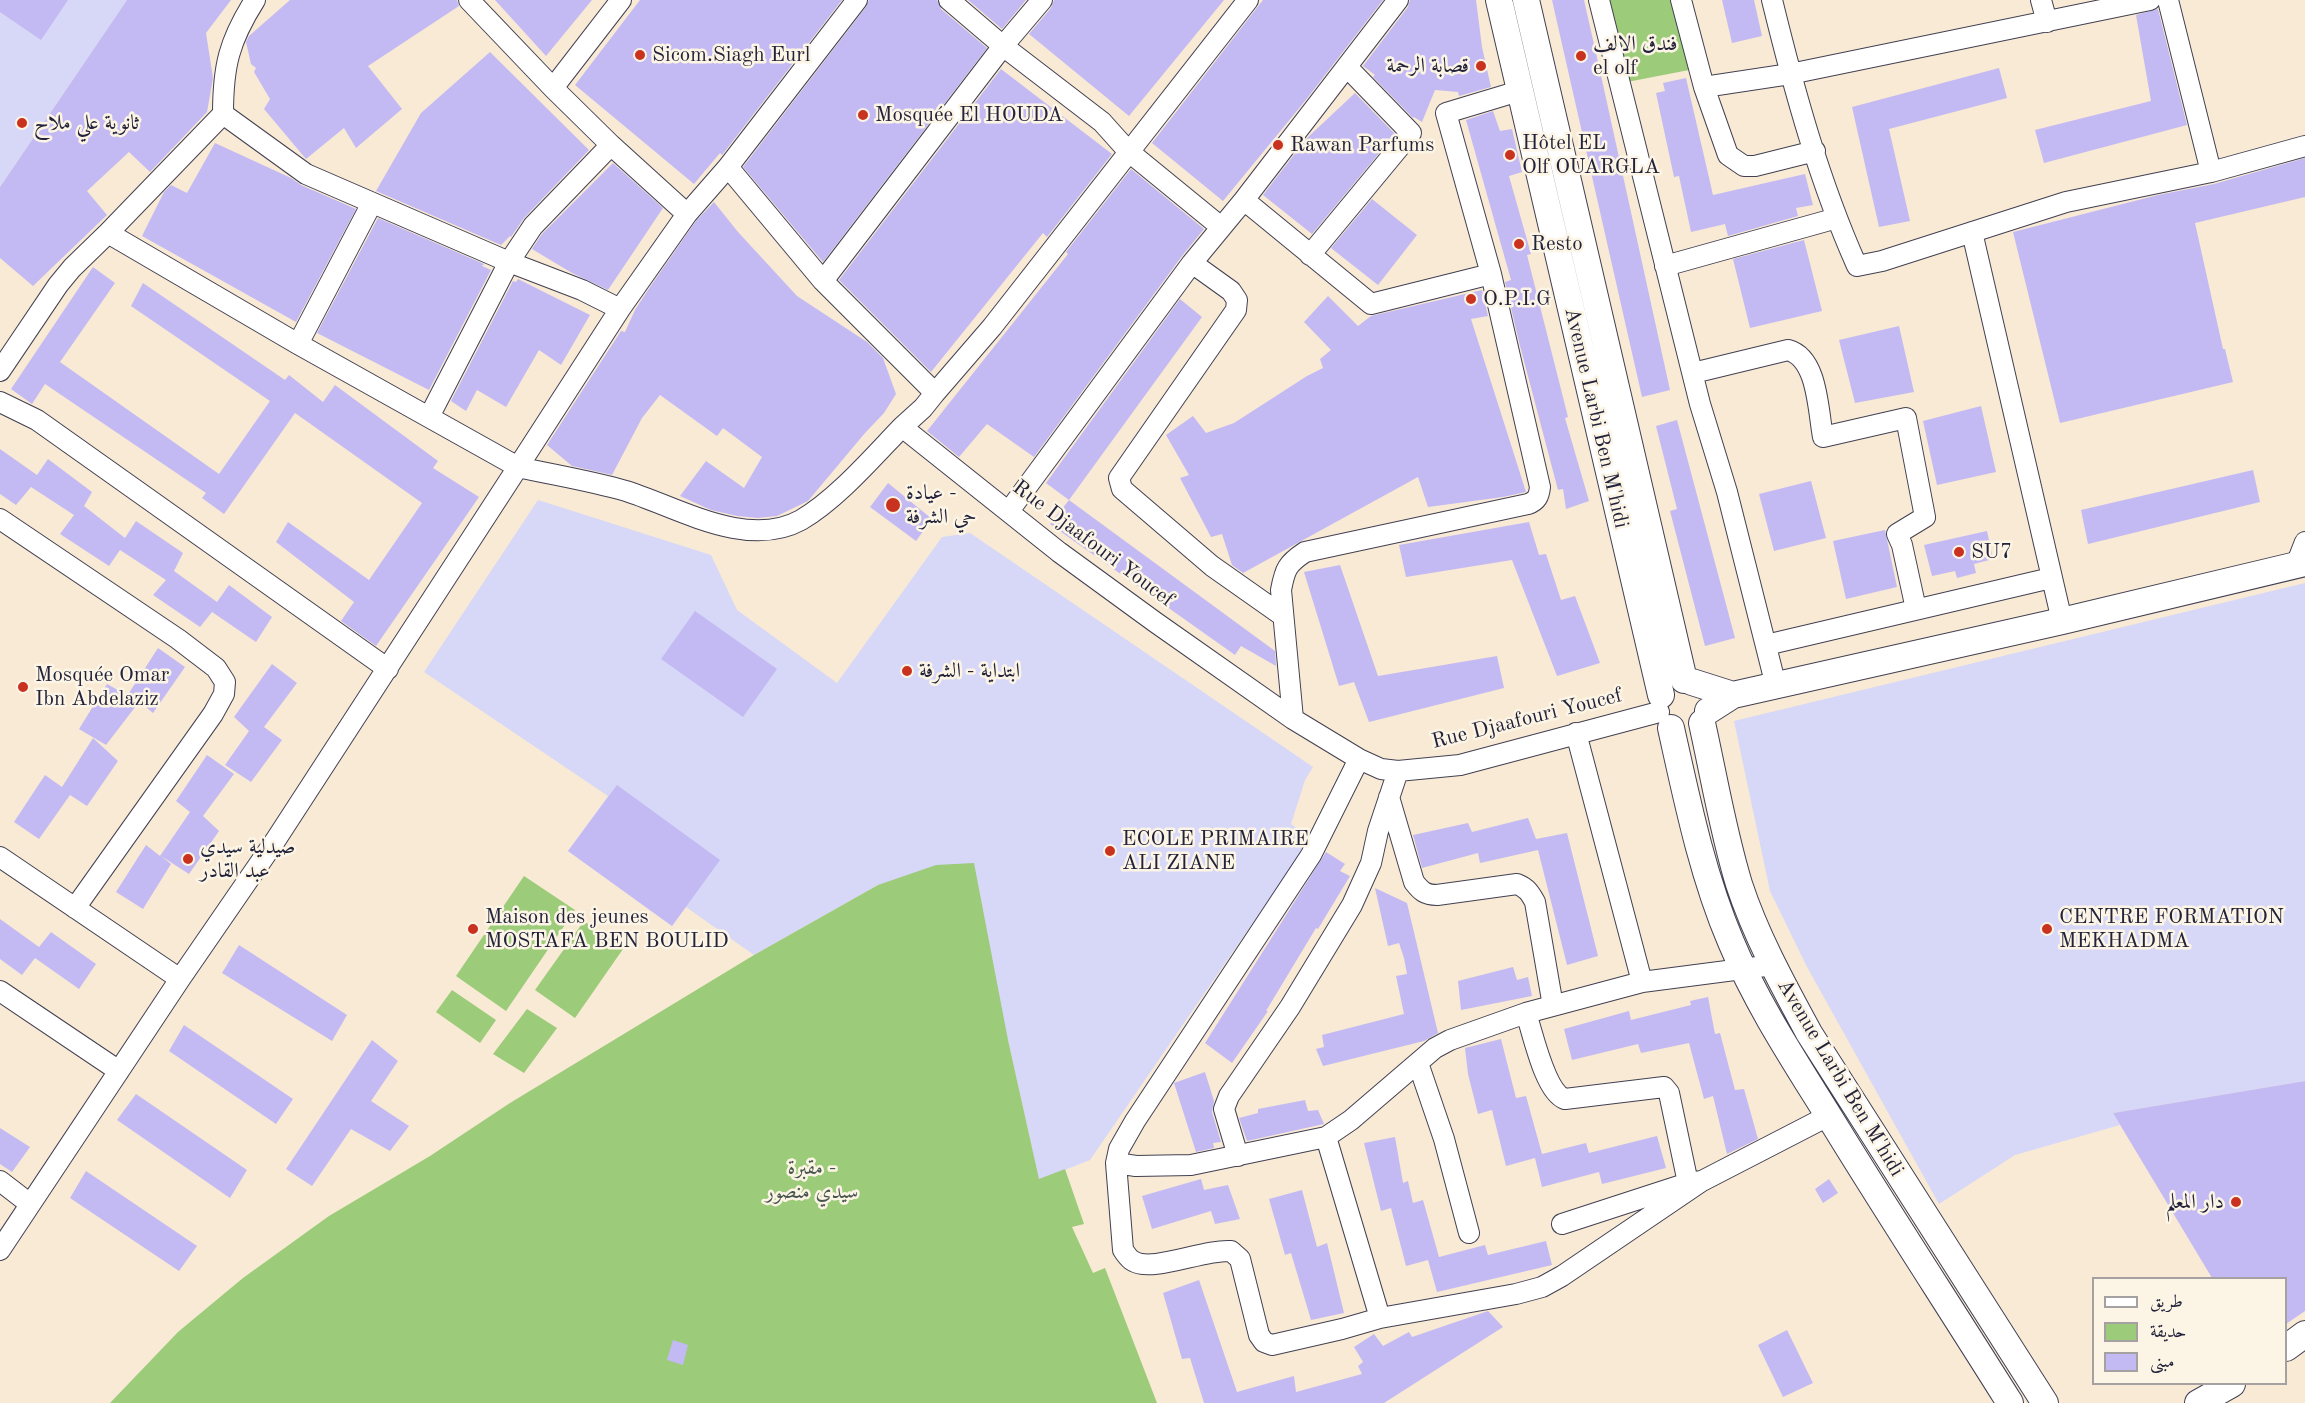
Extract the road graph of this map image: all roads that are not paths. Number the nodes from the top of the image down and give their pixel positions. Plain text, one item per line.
1 (255, 0) edge
2 (470, 0) edge
3 (621, 0) edge
4 (857, 0) edge
5 (949, 0) edge
6 (1042, 0) edge
7 (1248, 0) edge
8 (1398, 0) edge
9 (1499, 0) edge
10 (1526, 0) edge
11 (1599, 0) edge
12 (1681, 0) edge
13 (1772, 0) edge
14 (2041, 0) edge
15 (2150, 0) edge
16 (2168, 0) edge
17 (2047, 22) junction
18 (1004, 46) junction
19 (1347, 67) junction
20 (1790, 74) junction
21 (1704, 87) junction
22 (553, 88) junction
23 (1519, 91) junction
24 (223, 114) junction
25 (611, 145) junction
26 (2305, 146) edge
27 (1128, 150) junction
28 (1815, 150) junction
29 (728, 167) junction
30 (2211, 172) junction
31 (1244, 200) junction
32 (372, 202) junction
33 (687, 214) junction
34 (1837, 218) junction
35 (1221, 227) junction
36 (1972, 232) junction
37 (108, 233) junction
38 (1310, 255) junction
39 (509, 262) junction
40 (1192, 263) junction
41 (1665, 266) junction
42 (1491, 274) junction
43 (823, 281) junction
44 (620, 309) junction
45 (298, 344) junction
46 (0, 371) edge
47 (1693, 374) junction
48 (935, 393) junction
49 (0, 402) edge
50 (429, 417) junction
51 (902, 427) junction
52 (518, 468) junction
53 (1009, 511) junction
54 (0, 519) edge
55 (2302, 556) edge
56 (2051, 578) junction
57 (1916, 609) junction
58 (1283, 616) junction
59 (2062, 621) junction
60 (1766, 645) junction
61 (388, 669) junction
62 (1688, 681) junction
63 (1776, 686) junction
64 (1733, 695) junction
65 (1664, 712) junction
66 (1705, 717) junction
67 (1293, 718) junction
68 (1576, 733) junction
69 (1359, 759) junction
70 (1398, 771) junction
71 (1389, 797) junction
72 (0, 857) edge
73 (75, 908) junction
74 (1773, 965) junction
75 (1744, 969) junction
76 (180, 979) junction
77 (1642, 982) junction
78 (0, 991) edge
79 (1554, 1006) junction
80 (1526, 1013) junction
81 (1418, 1063) junction
82 (119, 1071) junction
83 (1828, 1116) junction
84 (1326, 1137) junction
85 (1238, 1156) junction
86 (1116, 1163) junction
87 (0, 1181) edge
88 (1695, 1182) junction
89 (30, 1204) junction
90 (1562, 1224) dead end
91 (1469, 1233) dead end
92 (0, 1250) edge
93 (1380, 1318) junction
94 (2305, 1334) edge
95 (2287, 1347) edge
96 (2229, 1385) edge
97 (2010, 1403) edge
98 (2045, 1403) edge
99 (2198, 1403) edge

1 - 24 street
2 - 22 street
3 - 22 street
4 - 29 street
5 - 18 street
6 - 18 street
7 - 27 street
8 - 19 street
9 - 23 main road, Avenue Larbi Ben M'hidi
10 - 62 main road, Avenue Larbi Ben M'hidi
11 - 41 street
12 - 21 street
13 - 20 street
14 - 17 street
15 - 17 street
16 - 30 street
17 - 20 street
18 - 27 street
18 - 43 street
19 - 31 street
19 - 38 street
20 - 21 street
20 - 28 street
21 - 28 street
22 - 25 street
23 - 42 street
23 - 65 main road, Avenue Larbi Ben M'hidi
24 - 32 street
24 - 37 street
25 - 33 street
25 - 39 street
26 - 30 street
27 - 35 street
27 - 48 street
28 - 34 street
29 - 33 street
29 - 43 street
30 - 36 street
31 - 35 street
31 - 38 street
32 - 39 street
32 - 45 street
33 - 44 street
34 - 36 street
34 - 41 street
35 - 40 street
36 - 56 street
37 - 45 street
37 - 46 street
38 - 42 street
39 - 44 street
39 - 50 street
40 - 53 street
40 - 58 street
41 - 47 street
42 - 58 street
43 - 48 street
44 - 52 street
45 - 50 street
47 - 57 street
47 - 60 street
48 - 51 street
49 - 61 street
50 - 52 street
51 - 52 street
51 - 53 street, Rue Djaafouri Youcef
52 - 61 street
53 - 67 street, Rue Djaafouri Youcef
54 - 73 street
55 - 59 main road
56 - 57 street
56 - 59 street
57 - 60 street
58 - 67 street
59 - 63 main road
60 - 63 street
61 - 76 street
62 - 64 main road
62 - 65 main road
62 - 66 main road
63 - 64 main road
64 - 66 main road
65 - 66 main road
65 - 68 street, Rue Djaafouri Youcef
65 - 75 main road, Avenue Larbi Ben M'hidi
66 - 74 main road, Avenue Larbi Ben M'hidi
67 - 69 street, Rue Djaafouri Youcef
68 - 70 street, Rue Djaafouri Youcef
68 - 77 street
69 - 70 street, Rue Djaafouri Youcef
69 - 86 street
70 - 71 street
71 - 79 street
71 - 85 street
72 - 73 street
73 - 76 street
74 - 75 street
74 - 98 main road, Avenue Larbi Ben M'hidi
75 - 77 street
75 - 83 main road, Avenue Larbi Ben M'hidi
76 - 82 street
77 - 79 street
78 - 82 street
79 - 80 street
80 - 81 street
80 - 88 street
81 - 84 street
81 - 91 street
82 - 89 street
83 - 88 street
83 - 97 main road, Avenue Larbi Ben M'hidi
84 - 85 street
84 - 93 street
85 - 86 street
86 - 93 street
87 - 89 street
88 - 90 street
88 - 93 street
89 - 92 street
94 - 95 main road
96 - 99 main road

